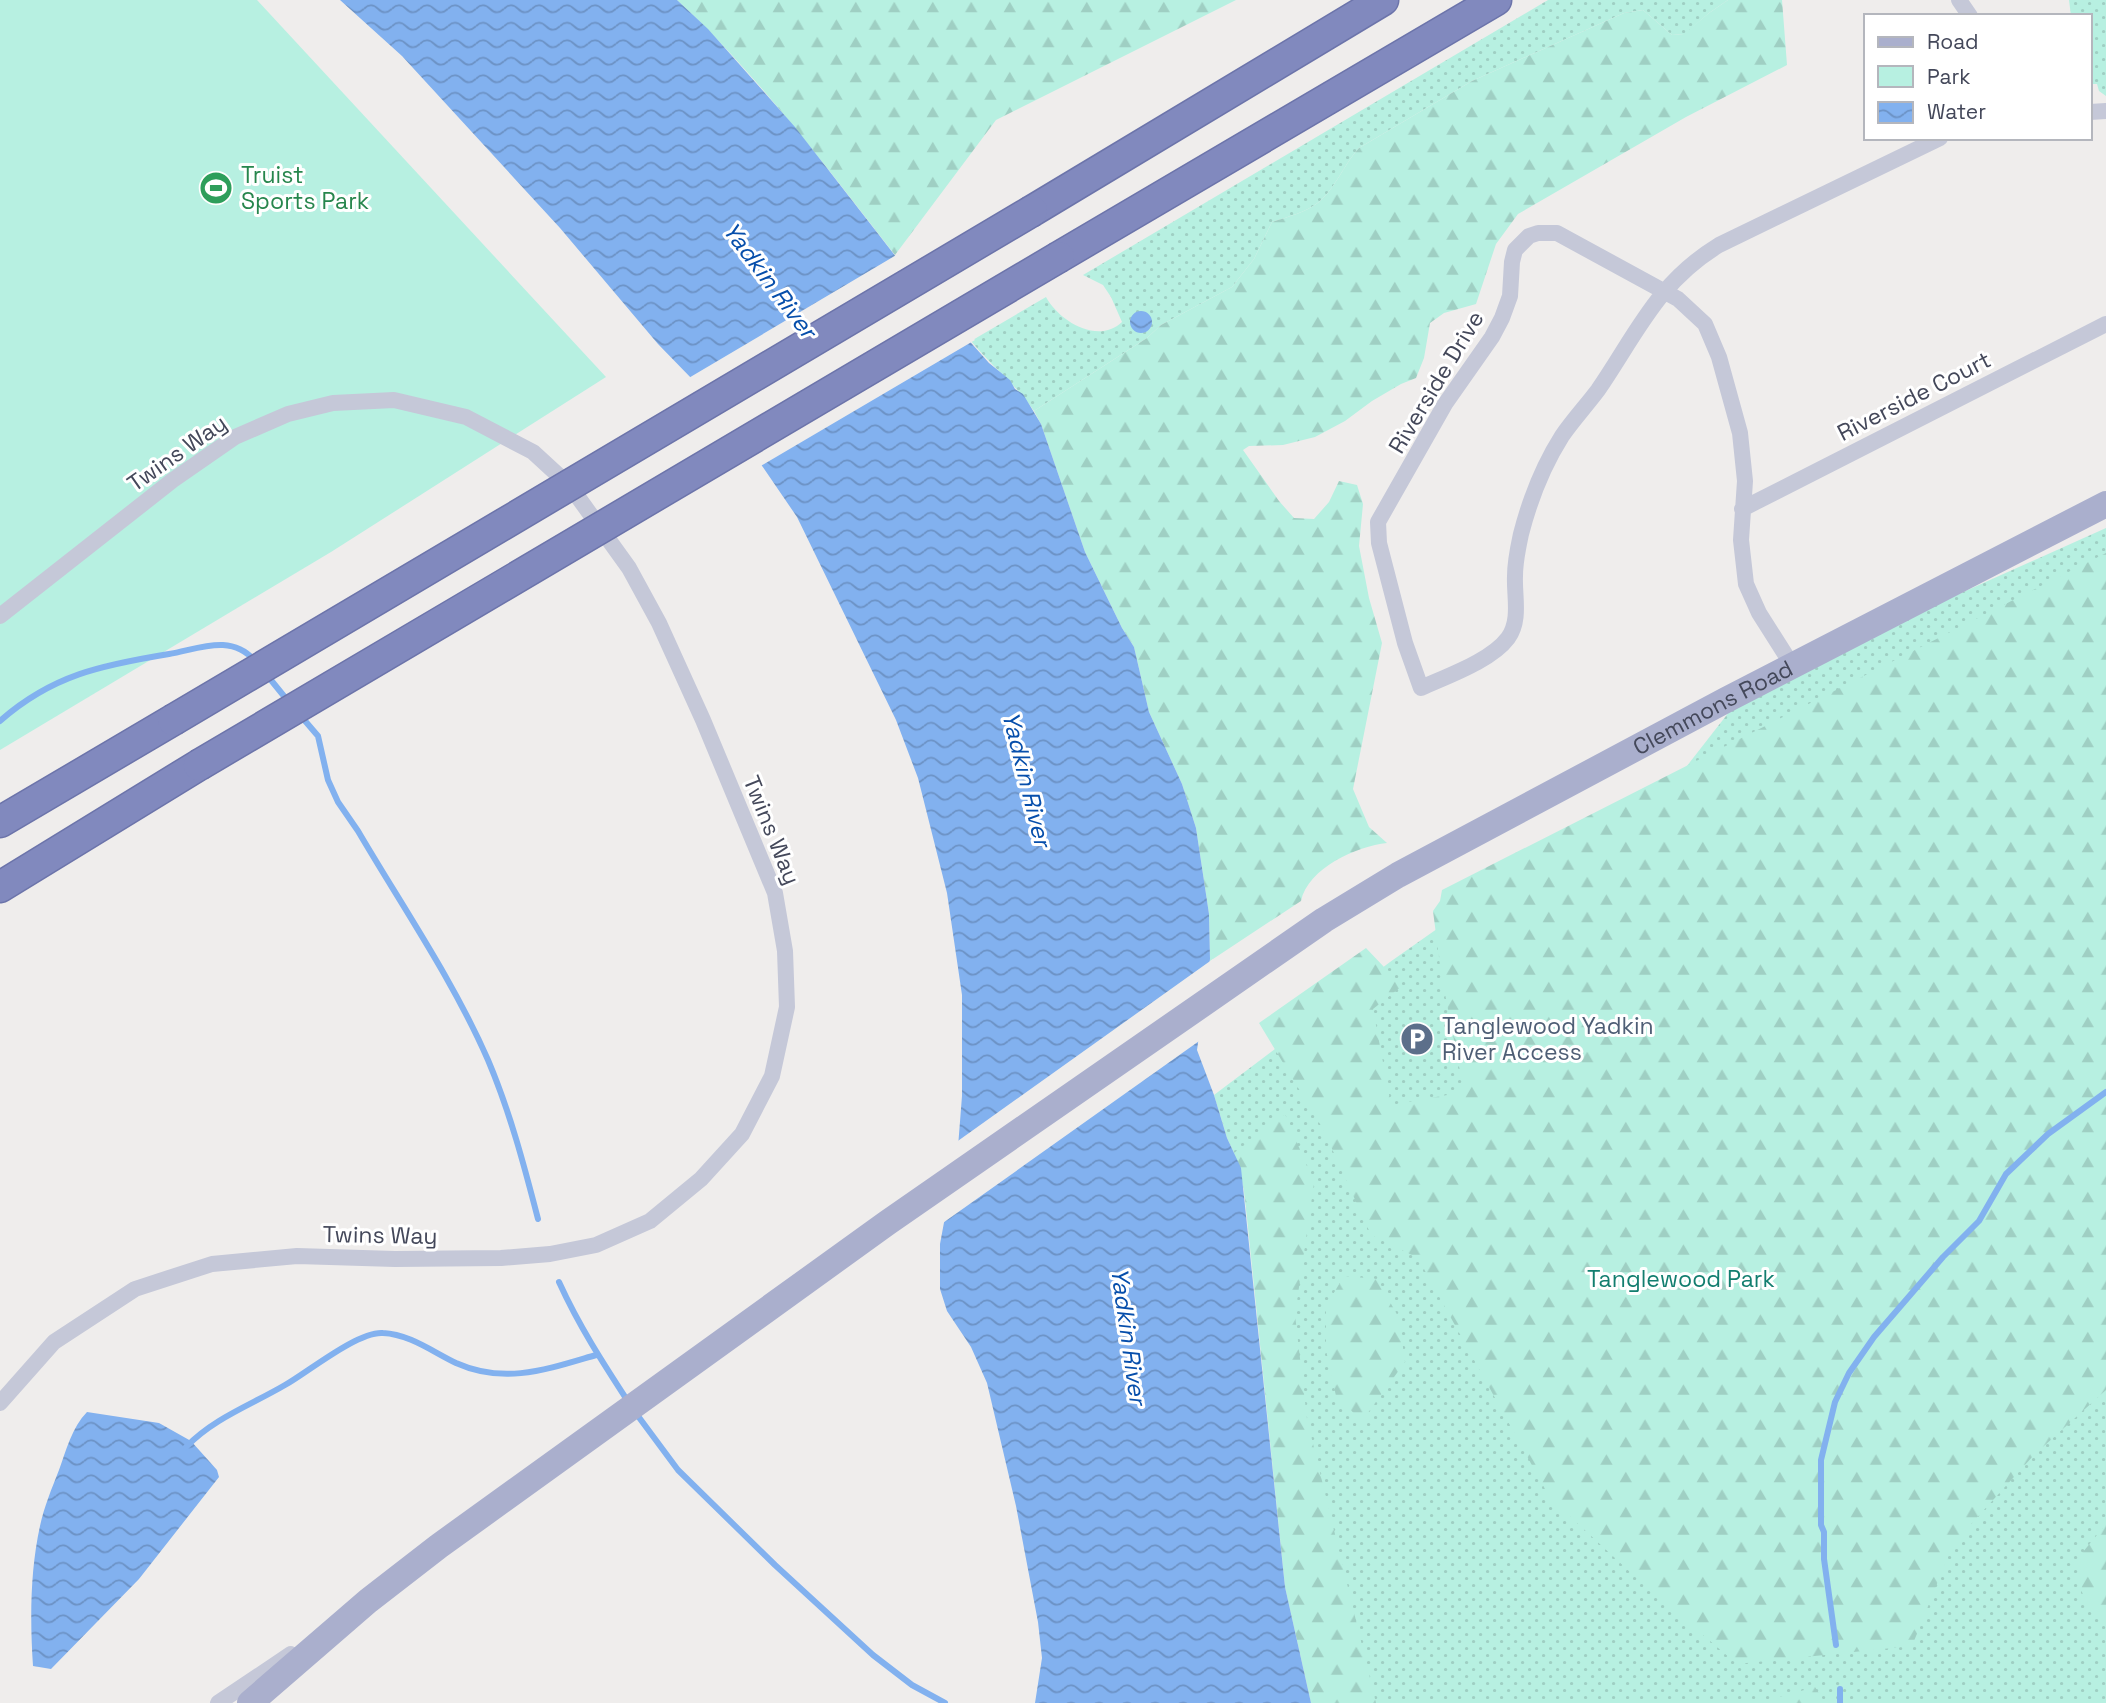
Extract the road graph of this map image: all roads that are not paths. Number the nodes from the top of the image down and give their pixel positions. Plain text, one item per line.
1 (1383, 0) edge
2 (1496, 0) edge
3 (1936, 140) edge
4 (1663, 291) junction
5 (2106, 324) edge
6 (2106, 504) edge
7 (1742, 509) junction
8 (0, 616) edge
9 (1792, 665) junction
10 (0, 822) edge
11 (0, 887) edge
12 (0, 1403) edge
13 (368, 1601) junction
14 (218, 1703) edge
15 (250, 1703) edge

1 - 10 highway, bridge
2 - 11 highway, bridge
3 - 4 street
4 - 4 street, Riverside Drive
4 - 7 street, Riverside Drive
5 - 7 street, Riverside Court
6 - 9 main road, Clemmons Road
7 - 9 street, Riverside Drive
8 - 12 street, Twins Way
9 - 13 main road, Clemmons Road
13 - 14 street
13 - 15 main road, Clemmons Road

